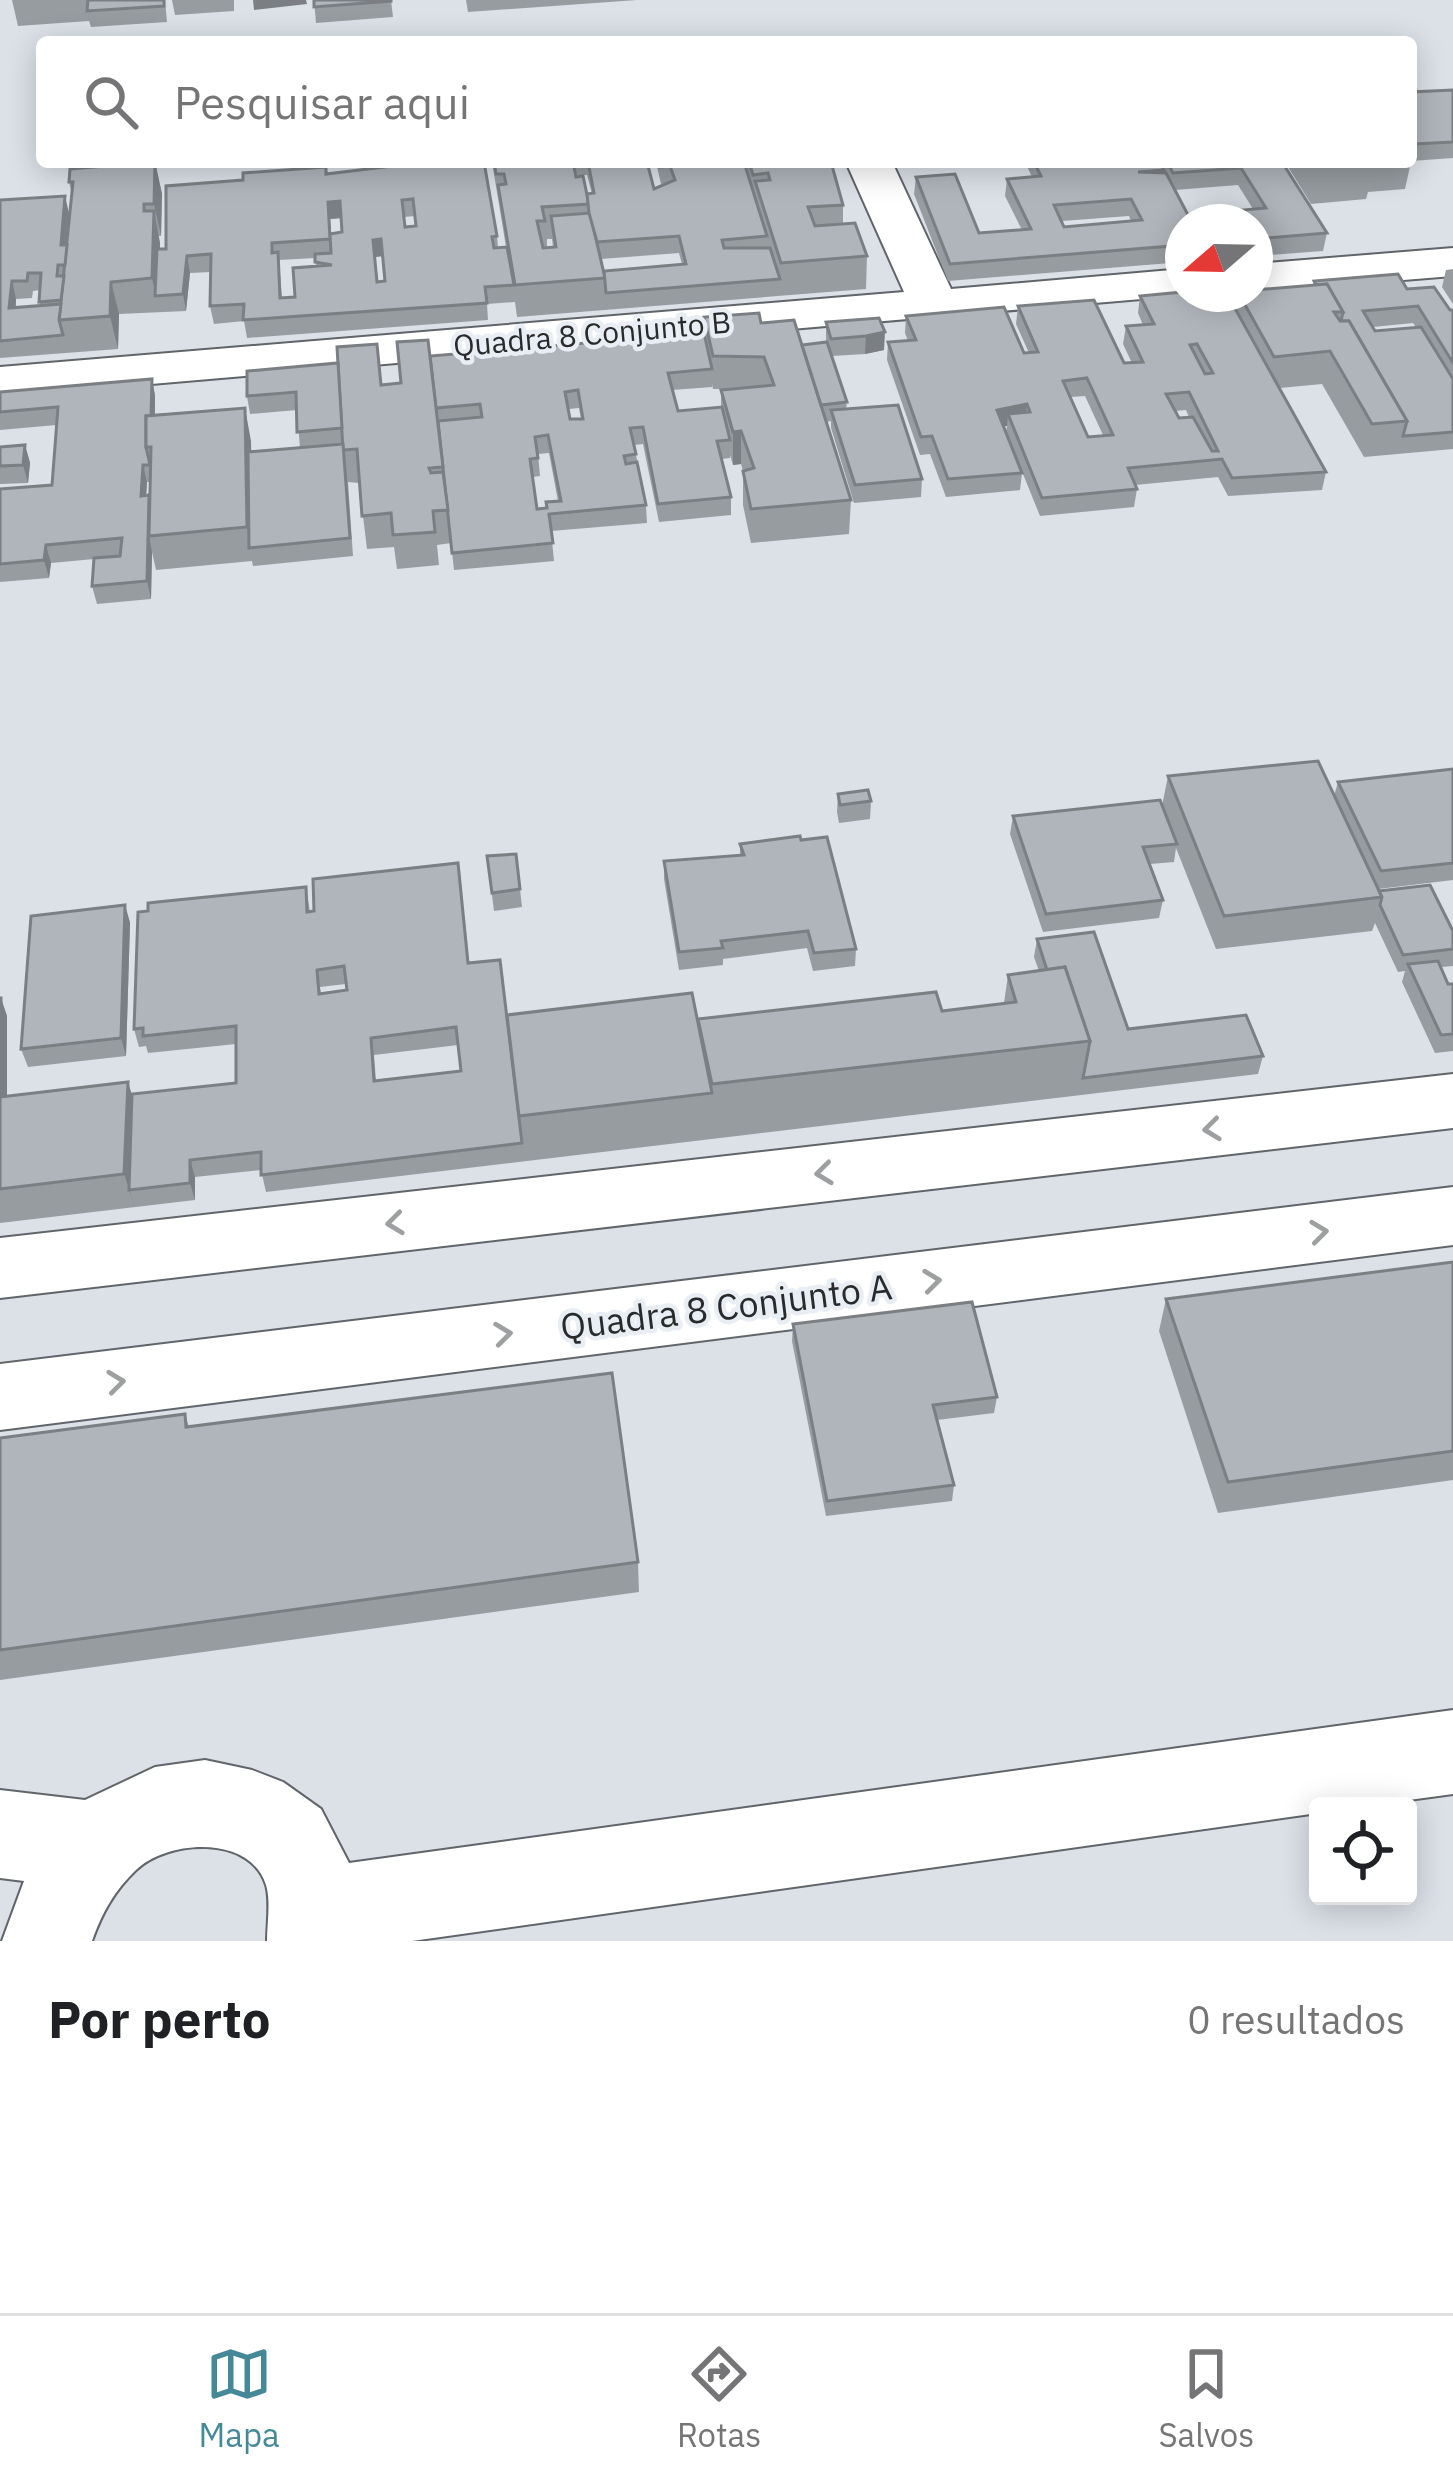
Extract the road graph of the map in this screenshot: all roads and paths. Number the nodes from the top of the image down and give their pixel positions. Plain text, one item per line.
1 (872, 168) edge
2 (1453, 262) edge
3 (1273, 277) edge
4 (1165, 286) edge
5 (934, 305) junction
6 (0, 382) edge
7 (1453, 1101) edge
8 (1453, 1216) edge
9 (0, 1268) edge
10 (0, 1397) edge
11 (1453, 1752) edge
12 (0, 1834) edge
13 (95, 1845) junction
14 (314, 1928) edge
15 (47, 1941) edge

1 - 5 street
2 - 3 street
4 - 5 street, Quadra 8 Conjunto B
5 - 6 street, Quadra 8 Conjunto B
7 -> 9 street
10 -> 8 street, Quadra 8 Conjunto A
11 - 14 street
12 - 13 street
13 - 14 street
13 - 15 street

